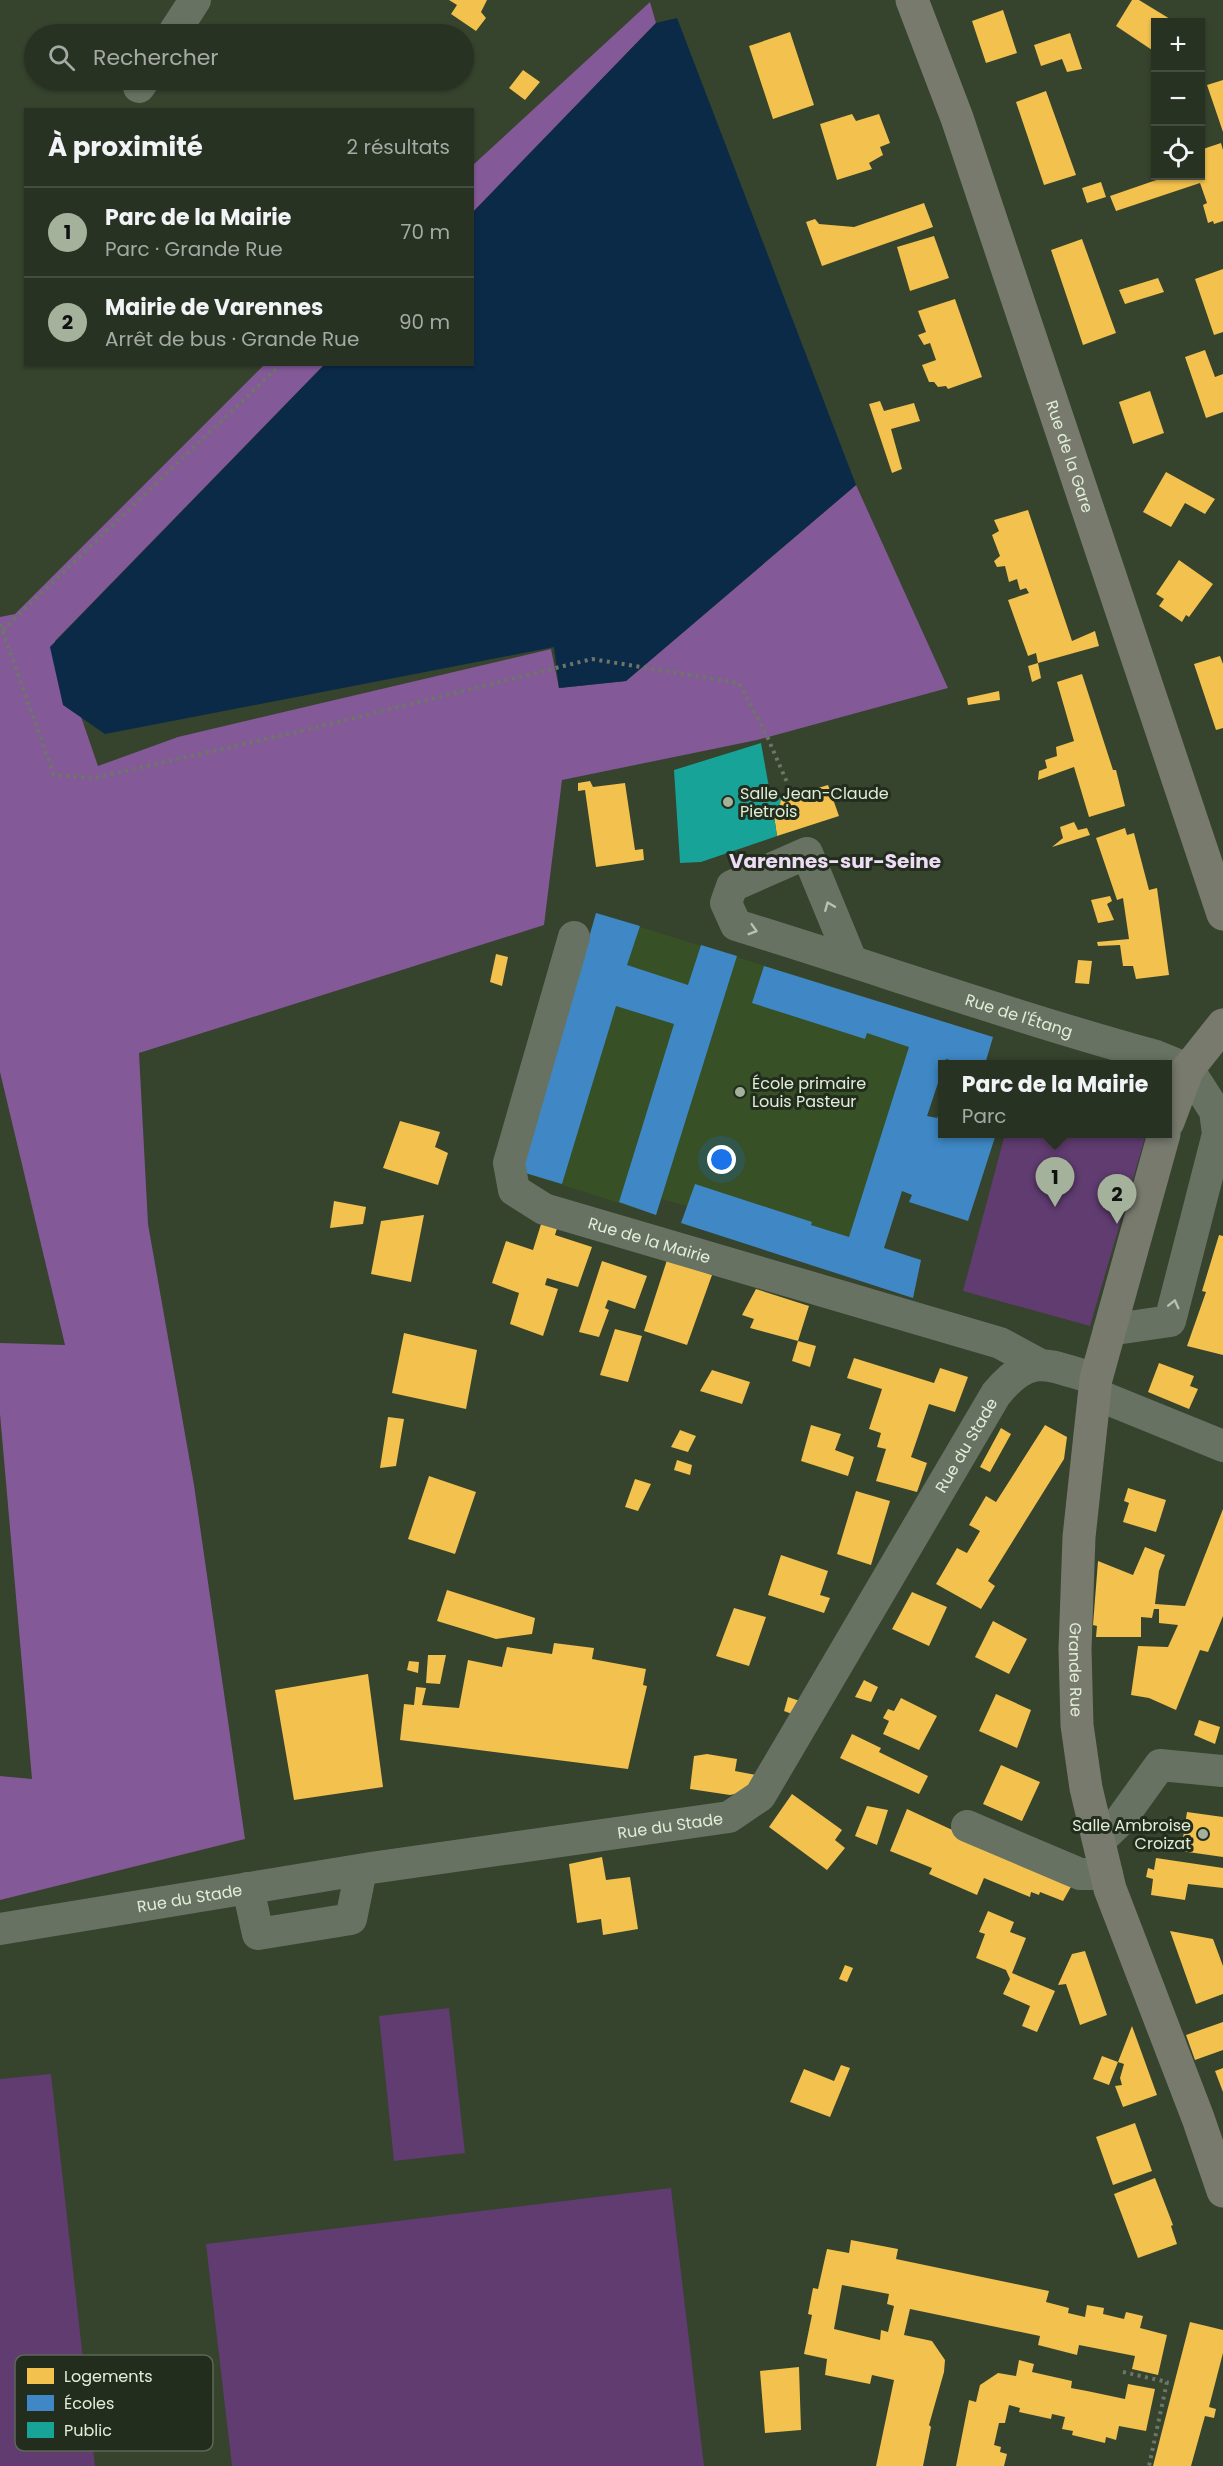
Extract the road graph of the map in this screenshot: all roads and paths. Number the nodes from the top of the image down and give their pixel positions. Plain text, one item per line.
1 (195, 0) edge
2 (912, 0) edge
3 (179, 24) edge
4 (279, 366) edge
5 (0, 624) edge
6 (3, 630) junction
7 (792, 796) dead end
8 (1223, 914) edge
9 (574, 938) dead end
10 (850, 960) dead end
11 (1223, 1025) edge
12 (1166, 1060) edge
13 (1172, 1062) edge
14 (1188, 1069) junction
15 (1172, 1109) edge
16 (1163, 1138) edge
17 (1109, 1330) junction
18 (1036, 1363) junction
19 (1096, 1387) junction
20 (1223, 1446) edge
21 (1223, 1772) edge
22 (967, 1826) dead end
23 (1099, 1840) junction
24 (361, 1870) junction
25 (1107, 1874) junction
26 (248, 1888) junction
27 (0, 1929) edge
28 (1223, 2191) edge
29 (1123, 2372) dead end
30 (1149, 2466) edge

1 - 3 street
2 - 8 main road, Rue de la Gare
4 - 6 path
5 - 6 path
6 - 7 path
9 - 18 street, Rue de la Mairie
10 - 12 street, Rue de l'Étang
11 - 14 main road
13 - 14 street, Rue de l'Étang
14 - 15 main road
17 -> 14 street
16 - 17 main road, Grande Rue
17 - 19 main road, Grande Rue
18 - 19 street
18 - 24 street, Rue du Stade
19 - 20 street
19 - 23 main road, Grande Rue
21 - 23 street
22 - 25 street
23 - 25 main road, Grande Rue
24 - 26 street, Rue du Stade
24 - 26 street
25 - 28 main road, Grande Rue
26 - 27 street, Rue du Stade
29 - 30 path

